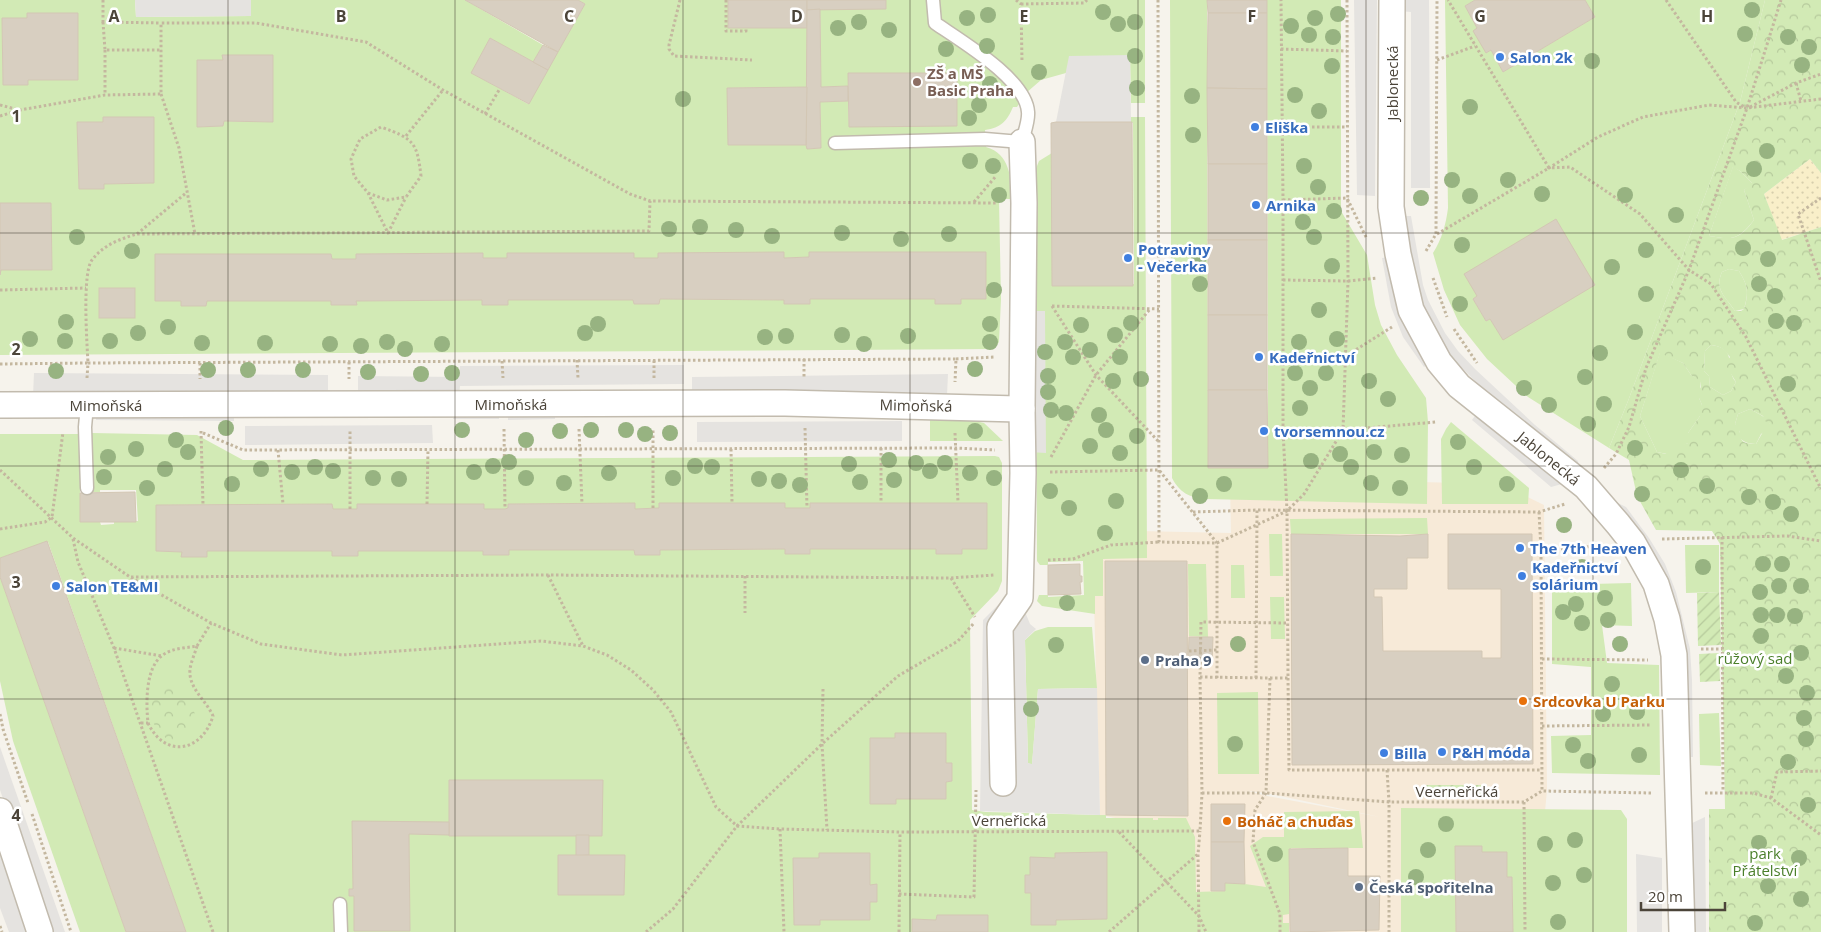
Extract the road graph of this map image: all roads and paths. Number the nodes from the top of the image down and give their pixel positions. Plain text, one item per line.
1 (103, 0) edge
2 (680, 0) edge
3 (726, 0) edge
4 (934, 0) edge
5 (1016, 0) edge
6 (1087, 0) edge
7 (1158, 0) edge
8 (1281, 0) edge
9 (1347, 0) edge
10 (1392, 0) edge
11 (1437, 0) edge
12 (1448, 0) edge
13 (1666, 0) edge
14 (1781, 0) edge
15 (1021, 4) junction
16 (103, 22) junction
17 (162, 23) junction
18 (746, 28) dead end
19 (1475, 46) junction
20 (1281, 49) junction
21 (104, 50) junction
22 (162, 50) junction
23 (1347, 51) junction
24 (752, 60) dead end
25 (1437, 60) junction
26 (1821, 74) edge
27 (1796, 83) junction
28 (443, 90) junction
29 (498, 90) dead end
30 (161, 94) junction
31 (1023, 94) junction
32 (105, 95) junction
33 (1821, 99) edge
34 (1801, 101) junction
35 (0, 105) edge
36 (1747, 108) junction
37 (20, 110) junction
38 (485, 114) junction
39 (0, 116) edge
40 (1282, 127) junction
41 (1347, 127) junction
42 (406, 136) junction
43 (1022, 142) junction
44 (836, 143) dead end
45 (1549, 168) junction
46 (187, 193) junction
47 (368, 193) junction
48 (406, 197) junction
49 (1821, 198) edge
50 (650, 201) junction
51 (1024, 203) junction
52 (388, 233) junction
53 (137, 234) junction
54 (195, 234) junction
55 (1436, 234) junction
56 (1424, 253) dead end
57 (1431, 270) dead end
58 (1689, 270) junction
59 (1378, 278) dead end
60 (1283, 280) junction
61 (1348, 281) junction
62 (1821, 282) edge
63 (86, 288) junction
64 (0, 290) edge
65 (1150, 309) junction
66 (1159, 309) junction
67 (1392, 327) dead end
68 (1283, 356) junction
69 (1346, 356) junction
70 (654, 360) junction
71 (502, 361) junction
72 (349, 362) junction
73 (88, 363) junction
74 (1478, 363) dead end
75 (0, 364) edge
76 (1096, 375) junction
77 (349, 404) junction
78 (504, 404) junction
79 (654, 404) junction
80 (0, 406) edge
81 (955, 406) junction
82 (1022, 409) junction
83 (86, 416) junction
84 (1436, 422) dead end
85 (193, 428) dead end
86 (1283, 430) junction
87 (1343, 430) junction
88 (1159, 442) junction
89 (504, 448) junction
90 (731, 448) junction
91 (805, 448) junction
92 (881, 448) junction
93 (956, 448) junction
94 (350, 449) junction
95 (428, 449) junction
96 (654, 449) junction
97 (278, 450) junction
98 (1001, 451) dead end
99 (1596, 464) dead end
100 (0, 470) edge
101 (1159, 470) junction
102 (1033, 473) junction
103 (86, 488) dead end
104 (1821, 489) edge
105 (958, 502) dead end
106 (732, 503) dead end
107 (881, 503) dead end
108 (283, 504) dead end
109 (427, 504) dead end
110 (1564, 504) dead end
111 (653, 508) dead end
112 (807, 508) dead end
113 (350, 509) dead end
114 (505, 509) dead end
115 (1257, 510) junction
116 (1572, 510) dead end
117 (1287, 511) junction
118 (1193, 512) junction
119 (52, 517) junction
120 (1257, 524) junction
121 (0, 529) edge
122 (1722, 537) junction
123 (73, 538) junction
124 (1660, 539) dead end
125 (1821, 541) edge
126 (1159, 542) junction
127 (1217, 543) junction
128 (1609, 546) dead end
129 (1541, 550) junction
130 (1020, 567) junction
131 (548, 575) junction
132 (745, 576) junction
133 (130, 577) junction
134 (950, 578) junction
135 (745, 613) dead end
136 (982, 613) dead end
137 (977, 619) junction
138 (211, 623) junction
139 (1217, 623) junction
140 (1257, 623) junction
141 (1288, 623) junction
142 (197, 646) junction
143 (583, 646) junction
144 (114, 648) junction
145 (1695, 649) dead end
146 (1722, 649) junction
147 (1189, 650) dead end
148 (1200, 650) junction
149 (1217, 650) junction
150 (162, 656) junction
151 (1542, 659) junction
152 (1651, 660) dead end
153 (1200, 677) junction
154 (1217, 678) junction
155 (1256, 678) junction
156 (1270, 678) junction
157 (1288, 678) junction
158 (823, 689) dead end
159 (0, 714) edge
160 (140, 723) junction
161 (148, 723) junction
162 (1654, 725) dead end
163 (1542, 726) junction
164 (822, 744) junction
165 (1388, 770) junction
166 (1542, 770) junction
167 (1821, 771) edge
168 (1003, 783) dead end
169 (1542, 791) junction
170 (1678, 792) junction
171 (1723, 792) junction
172 (1202, 793) junction
173 (1266, 793) junction
174 (1770, 798) junction
175 (1389, 802) junction
176 (1524, 802) junction
177 (0, 811) edge
178 (737, 826) junction
179 (780, 829) junction
180 (827, 830) junction
181 (976, 831) junction
182 (1118, 831) junction
183 (1200, 831) junction
184 (900, 832) junction
185 (1821, 835) edge
186 (1198, 854) junction
187 (1166, 882) junction
188 (899, 894) junction
189 (340, 904) dead end
190 (1199, 916) junction
191 (0, 926) edge
192 (2, 932) edge
193 (40, 932) edge
194 (72, 932) edge
195 (213, 932) edge
196 (341, 932) edge
197 (646, 932) edge
198 (784, 932) edge
199 (899, 932) edge
200 (1109, 932) edge
201 (1199, 932) edge
202 (1206, 932) edge
203 (1280, 932) edge
204 (1389, 932) edge
205 (1525, 932) edge
206 (1682, 932) edge

1 - 16 path
2 - 24 path
3 - 18 path
4 - 31 lane
5 - 15 path
6 - 15 path
7 - 66 path
8 - 20 path
9 - 23 path
10 - 170 street, Jablonecká
11 - 25 path
12 - 19 path
13 - 36 path
14 - 36 path
15 - 31 path
16 - 17 path
16 - 21 path
17 - 22 path
17 - 28 path
19 - 25 path
19 - 45 path
20 - 23 path
20 - 40 path
21 - 22 path
21 - 32 path
22 - 30 path
23 - 41 path
25 - 55 path
26 - 27 path
27 - 34 path
27 - 36 path
28 - 38 path
28 - 42 path
29 - 38 path
30 - 32 path
30 - 46 path
31 - 43 lane
32 - 37 path
33 - 34 path
34 - 36 path
35 - 37 path
36 - 45 path
36 - 58 path
37 - 39 path
38 - 50 path
40 - 41 path
40 - 60 path
41 - 61 path
42 - 47 path
42 - 48 path
43 - 44 lane
43 - 51 street
45 - 55 path
45 - 58 path
46 - 53 path
46 - 54 path
47 - 48 path
47 - 52 path
48 - 52 path
49 - 62 path
50 - 51 path
50 - 52 path
51 - 82 street
52 - 54 path
53 - 54 path
53 - 63 path
55 - 56 path
57 - 74 path
58 - 99 path
58 - 104 path
59 - 61 path
60 - 61 path
60 - 68 path
61 - 69 path
63 - 64 path
63 - 73 path
65 - 66 path
65 - 76 path
65 - 76 path
66 - 88 path
67 - 69 path
68 - 69 path
68 - 86 path
69 - 87 path
70 - 71 path
70 - 79 path
70 - 81 path
71 - 72 path
71 - 78 path
72 - 73 path
72 - 77 path
73 - 75 path
73 - 83 path
76 - 88 path
76 - 102 path
77 - 78 street, Mimoňská
77 - 83 street, Mimoňská
77 - 94 path
78 - 79 street, Mimoňská
78 - 89 path
79 - 81 street, Mimoňská
79 - 96 path
80 - 83 street, Mimoňská
81 - 82 street, Mimoňská
81 - 93 path
82 - 102 street
83 - 103 lane
83 - 119 path
84 - 87 path
85 - 97 path
86 - 87 path
86 - 117 path
87 - 117 path
88 - 101 path
89 - 95 path
89 - 96 path
89 - 114 path
90 - 91 path
90 - 96 path
90 - 106 path
91 - 92 path
91 - 112 path
92 - 93 path
92 - 107 path
93 - 98 path
93 - 105 path
94 - 95 path
94 - 97 path
94 - 113 path
95 - 109 path
96 - 111 path
97 - 108 path
100 - 119 path
101 - 102 path
101 - 118 path
101 - 126 path
102 - 130 street
110 - 116 path
115 - 117 path
115 - 118 path
115 - 120 path
117 - 120 path
117 - 129 path
117 - 141 path
118 - 127 path
119 - 121 path
119 - 123 path
120 - 127 path
120 - 140 path
122 - 124 path
122 - 125 path
122 - 146 path
123 - 133 path
123 - 144 path
126 - 127 path
126 - 130 path
127 - 139 path
128 - 129 path
129 - 151 path
130 - 134 path
130 - 168 street
131 - 132 path
131 - 133 path
131 - 143 path
132 - 134 path
132 - 135 path
133 - 138 path
134 - 137 path
136 - 137 path
137 - 164 path
138 - 142 path
138 - 143 path
139 - 140 path
139 - 148 path
139 - 149 path
140 - 141 path
140 - 155 path
141 - 157 path
142 - 150 path
142 - 161 path
143 - 178 path
144 - 150 path
144 - 160 path
145 - 146 path
146 - 171 path
147 - 148 path
148 - 149 path
148 - 153 path
149 - 154 path
150 - 161 path
151 - 152 path
151 - 163 path
153 - 154 path
153 - 172 path
154 - 155 path
155 - 156 path
156 - 157 path
156 - 173 path
157 - 165 path
158 - 164 path
159 - 194 path
160 - 161 path
160 - 195 path
162 - 163 path
163 - 166 path
164 - 178 path
164 - 180 path
165 - 166 path
165 - 175 path
166 - 169 path
167 - 174 path
169 - 170 path
169 - 176 path
170 - 171 path
170 - 206 street, Jablonecká
171 - 174 path
172 - 173 path, Veerneřická
172 - 183 path
173 - 175 path, Veerneřická
173 - 203 path
174 - 185 path
175 - 176 path, Veerneřická
175 - 204 path
176 - 205 path
177 - 193 street
178 - 179 path, Verneřická
178 - 197 path
179 - 180 path, Verneřická
179 - 198 path
180 - 184 path, Verneřická
181 - 182 path, Verneřická
181 - 184 path, Verneřická
181 - 188 path
182 - 183 path, Verneřická
182 - 187 path
183 - 186 path
184 - 188 path
186 - 187 path
186 - 190 path
187 - 190 path
187 - 200 path
188 - 199 path
189 - 196 lane
190 - 201 path
190 - 202 path
191 - 192 path

